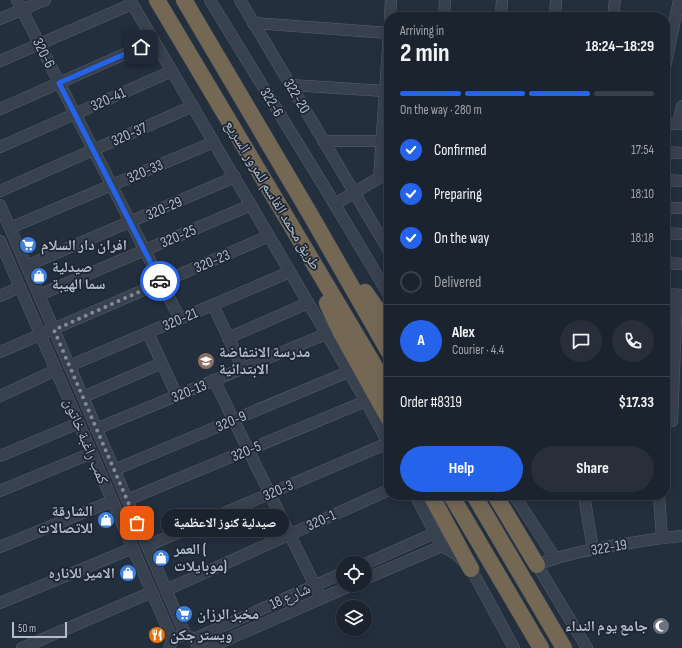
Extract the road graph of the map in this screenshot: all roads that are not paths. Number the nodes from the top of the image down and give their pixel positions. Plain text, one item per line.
1 (45, 0) edge
2 (157, 0) edge
3 (184, 0) edge
4 (210, 0) edge
5 (240, 0) edge
6 (392, 0) edge
7 (445, 0) edge
8 (502, 0) edge
9 (556, 0) edge
10 (615, 0) edge
11 (131, 2) edge
12 (19, 5) edge
13 (679, 6) edge
14 (391, 12) edge
15 (444, 12) edge
16 (501, 12) edge
17 (555, 12) edge
18 (614, 12) edge
19 (0, 19) edge
20 (253, 23) junction
21 (384, 34) edge
22 (154, 41) junction
23 (39, 44) junction
24 (670, 45) edge
25 (0, 61) edge
26 (172, 71) junction
27 (59, 83) junction
28 (290, 85) junction
29 (384, 91) edge
30 (384, 104) edge
31 (193, 106) junction
32 (682, 106) edge
33 (0, 109) edge
34 (75, 114) junction
35 (680, 124) edge
36 (323, 141) junction
37 (381, 141) junction
38 (214, 142) junction
39 (0, 147) edge
40 (93, 150) junction
41 (670, 152) edge
42 (682, 153) edge
43 (384, 161) edge
44 (384, 175) edge
45 (235, 177) junction
46 (670, 180) edge
47 (682, 181) edge
48 (111, 185) junction
49 (0, 191) edge
50 (354, 193) junction
51 (334, 204) junction
52 (0, 205) edge
53 (251, 205) junction
54 (670, 208) edge
55 (682, 208) edge
56 (310, 214) junction
57 (287, 218) junction
58 (130, 222) junction
59 (10, 228) junction
60 (670, 233) edge
61 (682, 234) edge
62 (269, 236) junction
63 (384, 243) edge
64 (1, 246) edge
65 (145, 250) junction
66 (670, 263) edge
67 (682, 264) edge
68 (26, 266) junction
69 (290, 272) junction
70 (161, 282) junction
71 (20, 287) junction
72 (384, 288) edge
73 (670, 294) edge
74 (39, 295) junction
75 (680, 295) edge
76 (0, 296) edge
77 (308, 303) junction
78 (213, 305) junction
79 (180, 319) junction
80 (384, 319) edge
81 (54, 330) junction
82 (148, 333) junction
83 (326, 334) junction
84 (41, 335) junction
85 (228, 338) junction
86 (384, 344) edge
87 (0, 352) edge
88 (162, 363) junction
89 (69, 366) junction
90 (242, 369) junction
91 (56, 370) junction
92 (348, 372) junction
93 (214, 380) junction
94 (384, 382) edge
95 (0, 396) edge
96 (177, 396) junction
97 (83, 397) junction
98 (366, 401) junction
99 (384, 410) edge
100 (234, 420) junction
101 (673, 421) edge
102 (78, 423) junction
103 (96, 429) junction
104 (384, 436) edge
105 (384, 446) edge
106 (248, 450) junction
107 (92, 453) junction
108 (0, 456) edge
109 (114, 470) junction
110 (0, 491) edge
111 (384, 492) edge
112 (270, 494) junction
113 (127, 500) junction
114 (418, 500) edge
115 (434, 500) edge
116 (454, 500) edge
117 (477, 500) edge
118 (498, 500) edge
119 (517, 500) edge
120 (585, 500) edge
121 (659, 500) edge
122 (112, 501) junction
123 (435, 533) junction
124 (290, 534) junction
125 (682, 536) edge
126 (662, 538) junction
127 (147, 546) junction
128 (442, 546) junction
129 (0, 547) edge
130 (133, 548) junction
131 (593, 550) junction
132 (555, 558) junction
133 (372, 561) edge
134 (536, 565) junction
135 (471, 569) junction
136 (336, 576) edge
137 (372, 576) edge
138 (315, 586) junction
139 (166, 590) junction
140 (152, 592) junction
141 (336, 592) edge
142 (321, 598) junction
143 (0, 603) edge
144 (193, 641) edge
145 (171, 644) edge
146 (22, 648) edge
147 (208, 648) edge
148 (514, 648) edge
149 (541, 648) edge
150 (564, 648) edge
151 (587, 648) edge

1 - 12 street
2 - 57 highway, طريق محمد القاسم للمرور السريع
3 - 56 highway, طريق محمد القاسم للمرور السريع
4 - 51 street, 322-6
5 - 20 street, 322-20
6 - 14 street
7 - 15 street
8 - 16 street
9 - 17 street
10 - 18 street
11 - 22 street
11 - 23 street
12 - 19 street
12 - 23 street, 320-6
13 - 24 street
20 - 21 street
20 - 28 street, 322-20
22 - 26 street
22 - 27 street
23 - 25 street
23 - 27 street, 320-6
26 - 31 street
26 - 34 street, 320-41
27 - 33 street
27 - 34 street, 320-6
28 - 29 street
28 - 36 street, 322-20
30 - 37 street
31 - 38 street
31 - 40 street, 320-37
32 - 35 street
34 - 39 street, 320-41
34 - 40 street, 320-6
36 - 37 street
36 - 50 street, 322-20
37 - 43 street
38 - 45 street
38 - 48 street, 320-33
40 - 48 street, 320-6
40 - 49 street, 320-37
41 - 42 street
44 - 50 street
45 - 53 street
45 - 58 street, 320-29
46 - 47 street
48 - 58 street, 320-6
48 - 59 street, 320-33
50 - 51 street
50 - 63 street, 322-20
51 - 72 street, 322-6
52 - 59 street, كمب راغبة خاتون
53 - 62 street
53 - 65 street, 320-25
54 - 55 street
56 - 80 highway
56 - 86 highway, طريق محمد القاسم للمرور السريع
57 - 94 highway, طريق محمد القاسم للمرور السريع
57 - 99 highway
58 - 65 street, 320-6
58 - 68 street, 320-29
59 - 68 street, كمب راغبة خاتون
60 - 61 street
62 - 69 street
62 - 70 street, 320-23
64 - 71 street, كمب راغبة خاتون
65 - 70 street, 320-6
65 - 74 street, 320-25
66 - 67 street
68 - 74 street, كمب راغبة خاتون
69 - 77 street
69 - 78 street, 320-21
70 - 79 street, 320-6
70 - 81 street, 320-23
71 - 76 street
71 - 84 street, كمب راغبة خاتون
73 - 75 street
74 - 81 street, كمب راغبة خاتون
75 - 101 street
77 - 83 street
77 - 85 street
78 - 79 street, 320-21
78 - 85 street
79 - 82 street, 320-21
81 - 84 street, 320-23
81 - 89 street, كمب راغبة خاتون
82 - 88 street
82 - 89 street, 320-21
83 - 90 street, 320-13
83 - 92 street
84 - 87 street, 320-23
84 - 91 street, كمب راغبة خاتون
85 - 90 street
88 - 96 street
88 - 97 street
89 - 97 street, كمب راغبة خاتون
90 - 93 street, 320-13
91 - 95 street
91 - 102 street, كمب راغبة خاتون
92 - 98 street
92 - 100 street, 320-9
93 - 96 street, 320-13
93 - 100 street
96 - 103 street, 320-13
97 - 103 street, كمب راغبة خاتون
98 - 104 street
98 - 106 street, 320-5
100 - 106 street
100 - 109 street, 320-9
102 - 107 street, كمب راغبة خاتون
102 - 108 street
103 - 109 street, كمب راغبة خاتون
105 - 112 street, 320-3
106 - 112 street
106 - 113 street, 320-5
107 - 110 street
107 - 122 street, كمب راغبة خاتون
109 - 113 street, كمب راغبة خاتون
111 - 124 street, 320-1
112 - 124 street
112 - 127 street, 320-3
113 - 127 street, كمب راغبة خاتون
114 - 123 street
115 - 135 highway
116 - 149 highway
117 - 150 highway
118 - 134 highway
119 - 132 street
120 - 131 street
121 - 126 street
122 - 129 street
122 - 130 street, كمب راغبة خاتون
123 - 128 street
123 - 133 street
124 - 138 street
124 - 139 street, 320-1
125 - 126 street, 322-19
126 - 131 street, 322-19
127 - 139 street, كمب راغبة خاتون
128 - 135 street
128 - 137 street
130 - 140 street, كمب راغبة خاتون
130 - 143 street
131 - 132 street, 322-19
132 - 134 street, 322-19
134 - 151 street
135 - 148 street
136 - 138 street, شارع 18
138 - 142 street
138 - 144 street, شارع 18
139 - 144 street, كمب راغبة خاتون
140 - 145 street, كمب راغبة خاتون
140 - 146 street
141 - 142 street, شارع 18
142 - 147 street, شارع 18
144 - 145 street, شارع 18

